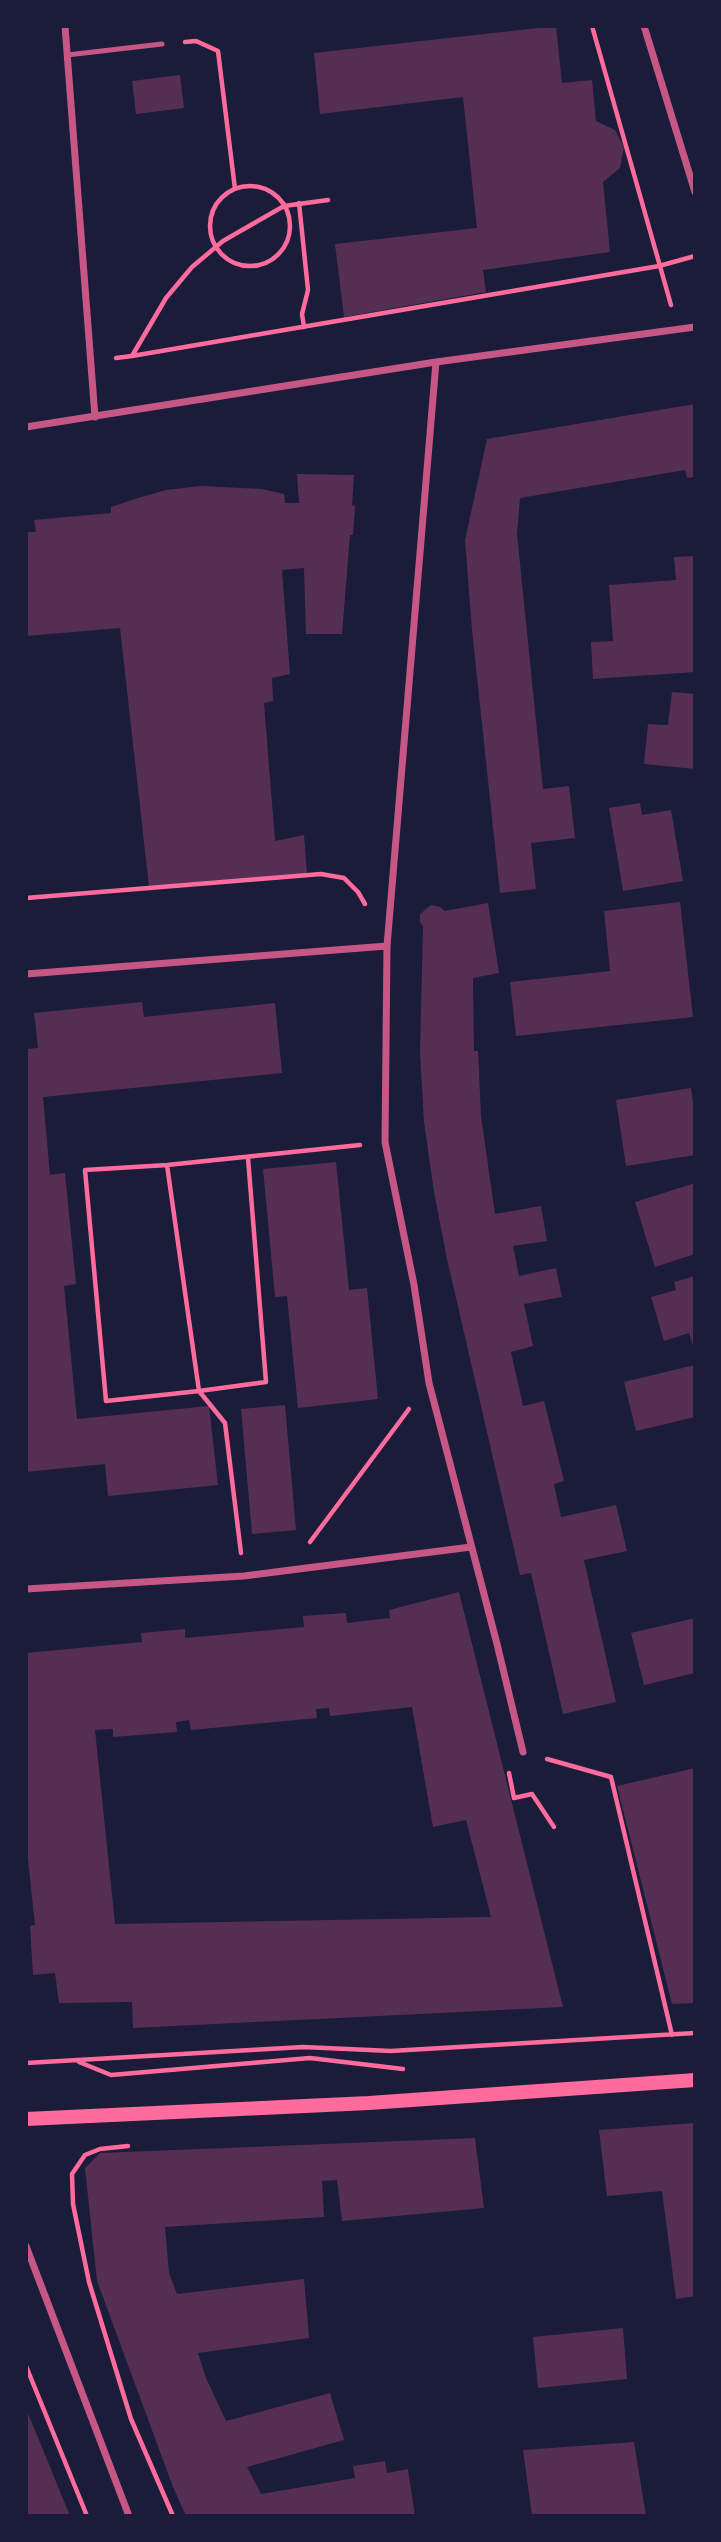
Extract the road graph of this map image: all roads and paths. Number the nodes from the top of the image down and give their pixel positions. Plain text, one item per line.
1 (65, 26) edge
2 (592, 26) edge
3 (644, 26) edge
4 (162, 44) joint
5 (67, 55) junction
6 (236, 189) junction
7 (695, 192) edge
8 (328, 200) dead end
9 (299, 203) junction
10 (284, 206) junction
11 (216, 247) junction
12 (695, 256) edge
13 (659, 266) junction
14 (304, 327) junction
15 (695, 327) edge
16 (677, 329) junction
17 (132, 356) junction
18 (120, 358) dead end
19 (436, 362) junction
20 (95, 417) junction
21 (26, 427) edge
22 (26, 898) edge
23 (387, 946) junction
24 (26, 974) edge
25 (385, 1142) junction
26 (248, 1158) junction
27 (167, 1166) junction
28 (429, 1383) junction
29 (199, 1391) junction
30 (471, 1548) junction
31 (288, 1571) junction
32 (244, 1576) junction
33 (26, 1589) edge
34 (523, 1752) joint
35 (509, 1771) dead end
36 (554, 1827) dead end
37 (695, 2033) edge
38 (672, 2035) junction
39 (75, 2061) junction
40 (26, 2063) edge
41 (413, 2068) dead end
42 (695, 2080) edge
43 (26, 2119) edge
44 (141, 2145) dead end
45 (26, 2246) edge
46 (26, 2366) edge
47 (87, 2516) edge
48 (129, 2516) edge
49 (173, 2516) edge

1 - 5 street
2 - 13 path
3 - 7 street
4 - 5 lane
4 - 6 path
5 - 20 street
6 - 10 path
6 - 11 path
8 - 9 path
9 - 10 path
9 - 14 path
10 - 11 path
10 - 11 path
11 - 17 path
12 - 13 path
13 - 14 path
13 - 16 path
14 - 17 path
15 - 16 street
16 - 19 street
17 - 18 path
19 - 20 street
19 - 23 street
20 - 21 street
22 - 23 path
23 - 24 street
23 - 25 street
25 - 26 path
25 - 28 street
26 - 27 path
26 - 29 path
27 - 29 path
27 - 29 path
28 - 30 street
28 - 31 path
29 - 32 path
30 - 31 street
30 - 34 street
31 - 32 street
32 - 33 street
34 - 38 path
35 - 36 path
37 - 38 path
38 - 39 path
39 - 40 path
39 - 41 path
42 - 43 main road
44 - 49 path
45 - 48 street
46 - 47 path

